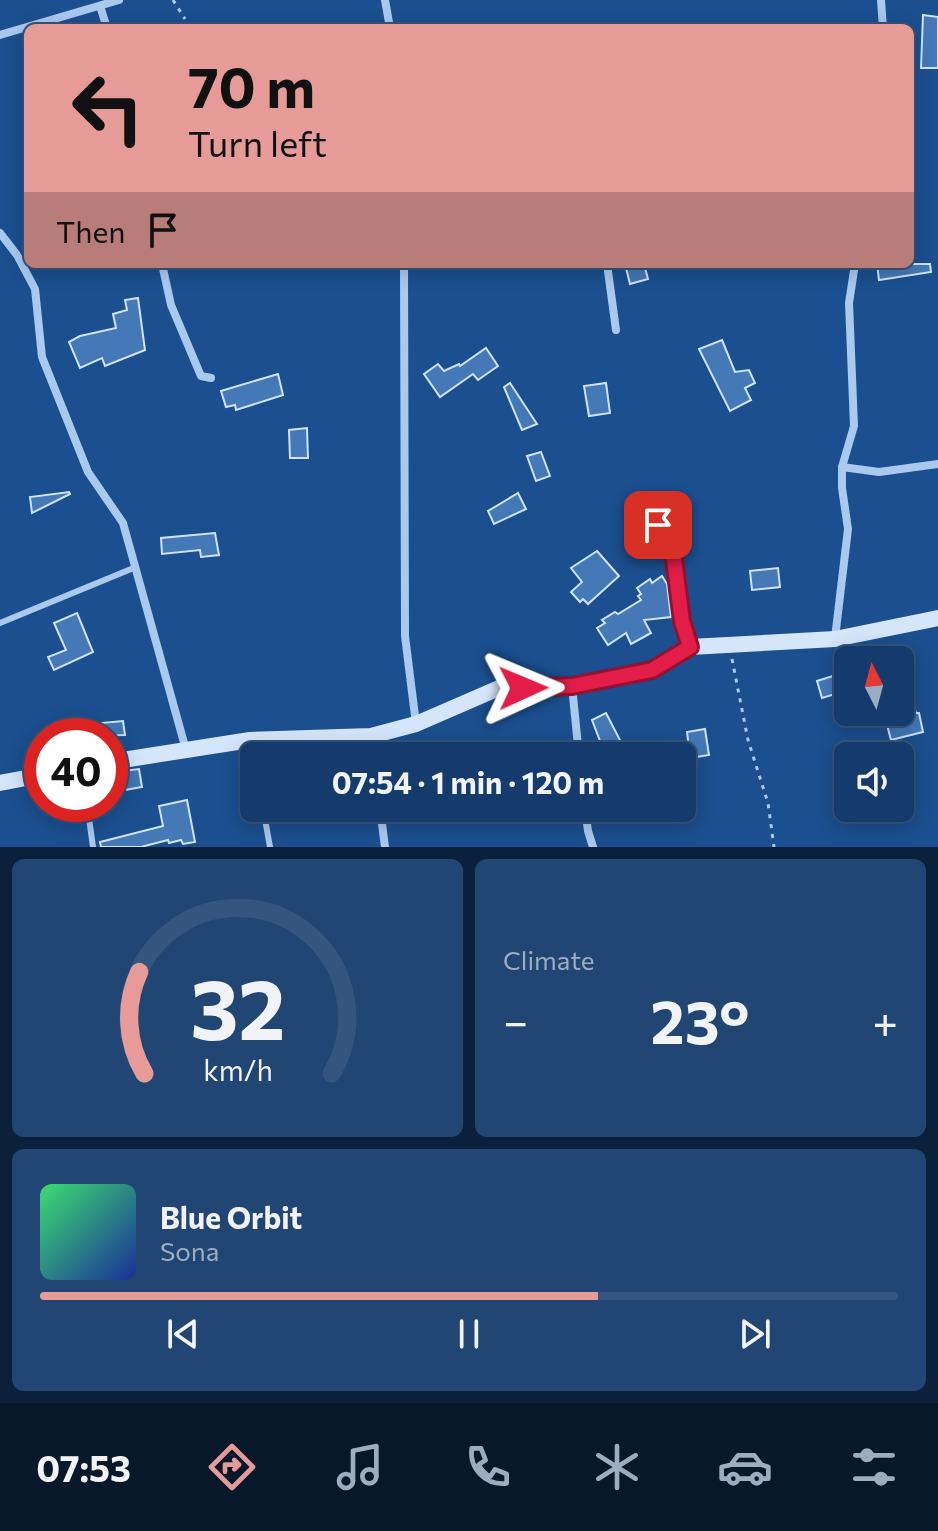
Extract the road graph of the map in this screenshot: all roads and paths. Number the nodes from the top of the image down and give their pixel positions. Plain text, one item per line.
1 (119, 0) edge
2 (173, 0) edge
3 (385, 0) edge
4 (881, 0) edge
5 (100, 6) junction
6 (185, 19) dead end
7 (38, 24) edge
8 (106, 24) edge
9 (389, 24) edge
10 (883, 24) edge
11 (24, 28) edge
12 (0, 35) edge
13 (0, 233) edge
14 (163, 268) edge
15 (404, 268) edge
16 (608, 268) edge
17 (854, 268) edge
18 (616, 330) dead end
19 (211, 378) dead end
20 (938, 464) edge
21 (842, 467) junction
22 (658, 525) dead end
23 (136, 567) junction
24 (938, 618) edge
25 (0, 623) edge
26 (835, 639) junction
27 (730, 644) junction
28 (690, 647) junction
29 (572, 686) junction
30 (416, 724) junction
31 (371, 736) junction
32 (250, 740) joint
33 (372, 742) edge
34 (578, 742) edge
35 (186, 751) junction
36 (128, 759) edge
37 (24, 778) edge
38 (0, 783) edge
39 (90, 822) edge
40 (266, 822) edge
41 (382, 822) edge
42 (587, 822) edge
43 (93, 847) edge
44 (270, 847) edge
45 (385, 847) edge
46 (593, 847) edge
47 (774, 847) edge

1 - 5 street
2 - 6 path
3 - 9 street
4 - 10 street
5 - 7 street
5 - 8 street
11 - 12 street
13 - 23 street
14 - 19 street
15 - 30 street
16 - 18 street
17 - 21 street
20 - 21 street
21 - 26 street
22 - 28 street
23 - 25 lane
23 - 35 street
24 - 26 street
26 - 27 street
27 - 28 street
27 - 47 path
28 - 29 street
29 - 30 street
29 - 34 street
30 - 31 street
31 - 32 street
31 - 33 street
32 - 35 street
35 - 36 street
37 - 38 street
39 - 43 lane
40 - 44 lane
41 - 45 street
42 - 46 street

